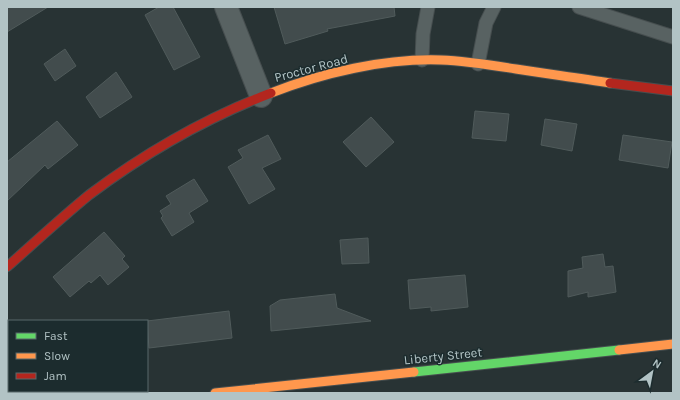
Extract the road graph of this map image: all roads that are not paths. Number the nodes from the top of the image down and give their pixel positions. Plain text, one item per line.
1 (226, 7) edge
2 (428, 7) edge
3 (494, 7) edge
4 (579, 7) edge
5 (673, 37) edge
6 (422, 60) junction
7 (478, 64) junction
8 (673, 91) edge
9 (261, 96) junction
10 (7, 267) edge
11 (673, 344) edge
12 (215, 393) edge

1 - 9 street
2 - 6 lane
3 - 7 lane
4 - 5 lane
6 - 7 street, Proctor Road
6 - 9 street, Proctor Road
7 - 8 street, Proctor Road
9 - 10 street, Proctor Road
11 - 12 street, Liberty Street

